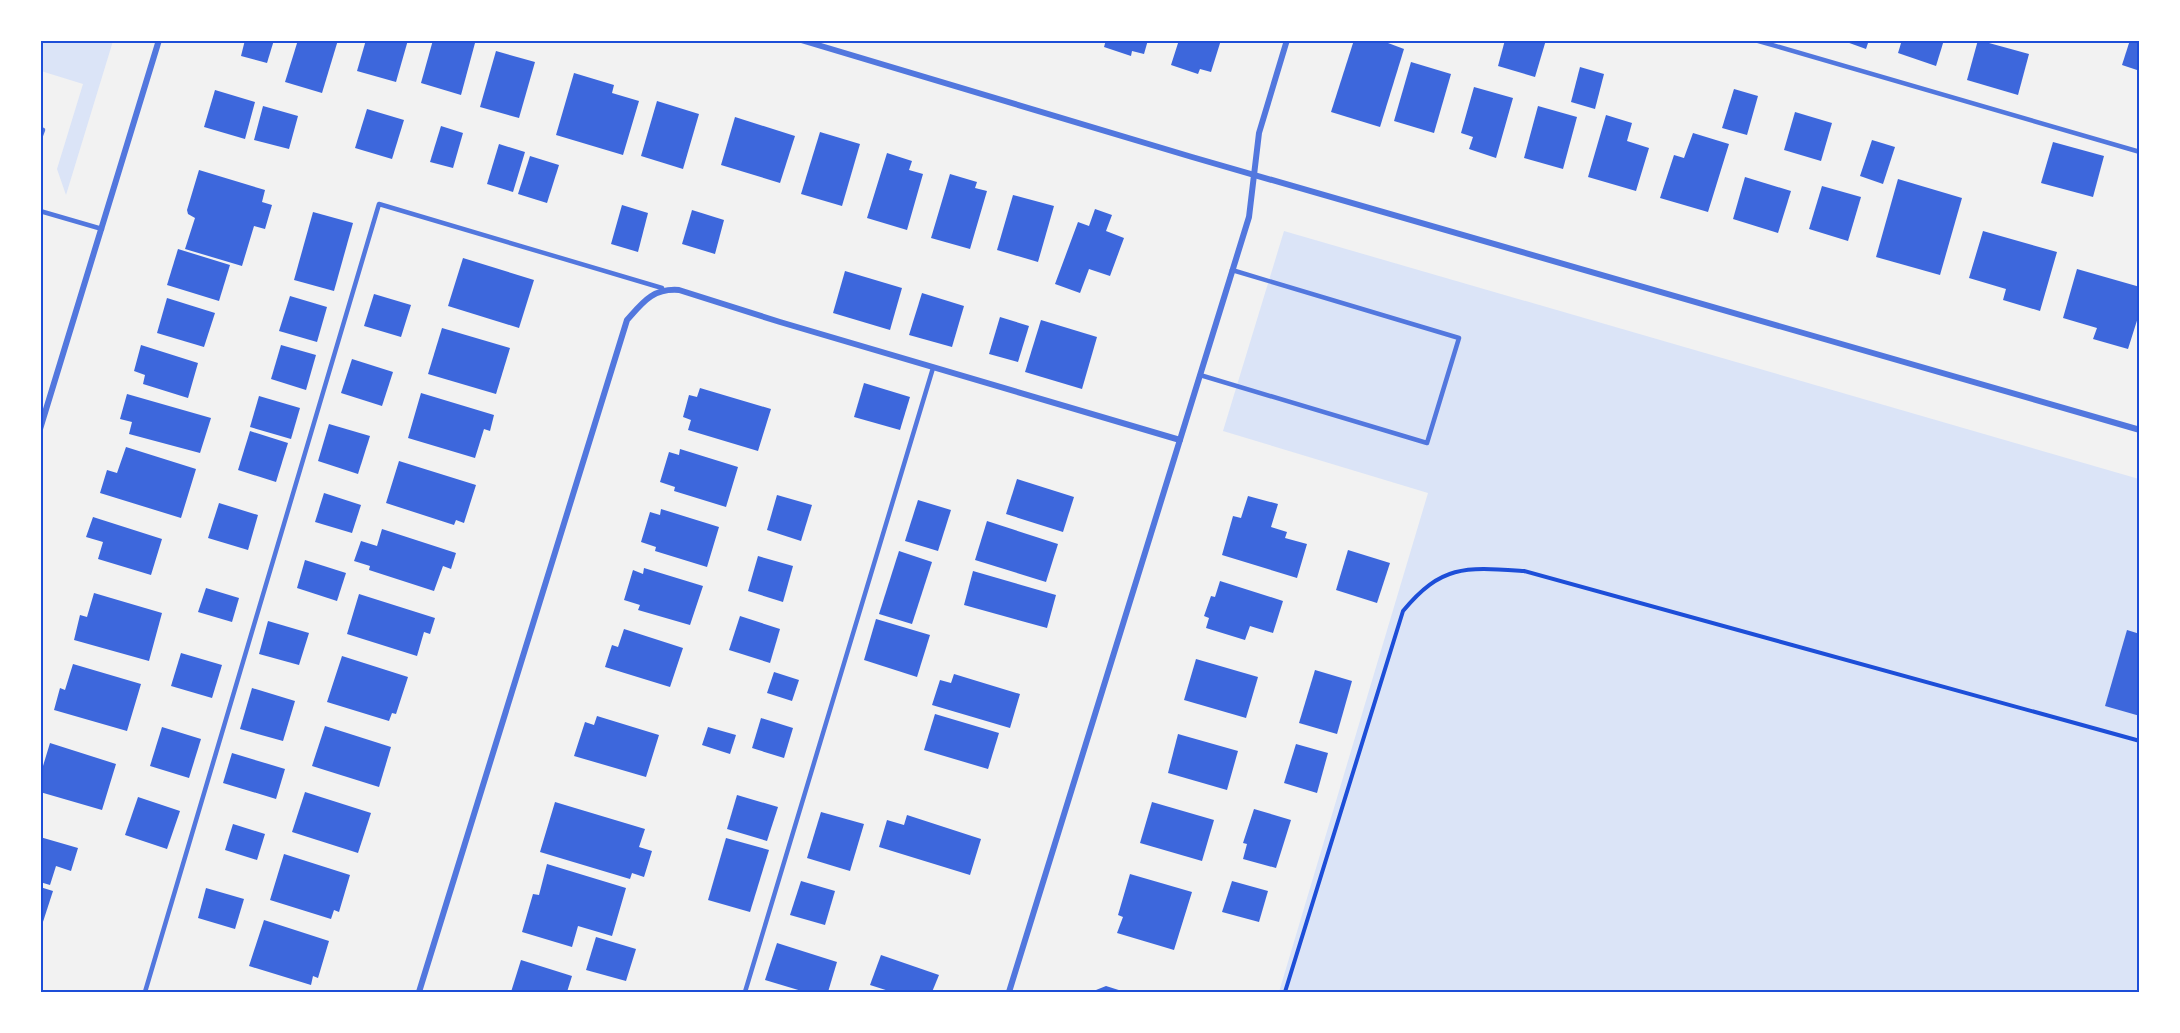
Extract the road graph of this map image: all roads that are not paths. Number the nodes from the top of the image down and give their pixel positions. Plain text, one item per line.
1 (159, 40) edge
2 (801, 40) edge
3 (1287, 40) edge
4 (1755, 40) edge
5 (40, 129) edge
6 (40, 138) edge
7 (2139, 152) edge
8 (1254, 175) junction
9 (40, 211) edge
10 (102, 229) junction
11 (1232, 270) junction
12 (662, 288) junction
13 (933, 369) junction
14 (1200, 375) junction
15 (40, 429) edge
16 (2139, 430) edge
17 (1180, 440) junction
18 (145, 993) edge
19 (419, 993) edge
20 (745, 993) edge
21 (1009, 993) edge

1 - 10 street
2 - 8 street
3 - 8 street
4 - 7 lane
5 - 6 lane
8 - 11 street
8 - 16 street
9 - 10 lane
10 - 15 street
11 - 14 street
11 - 14 lane
12 - 13 street
12 - 18 lane
12 - 19 street
13 - 17 street
13 - 20 lane
14 - 17 street
17 - 21 street

